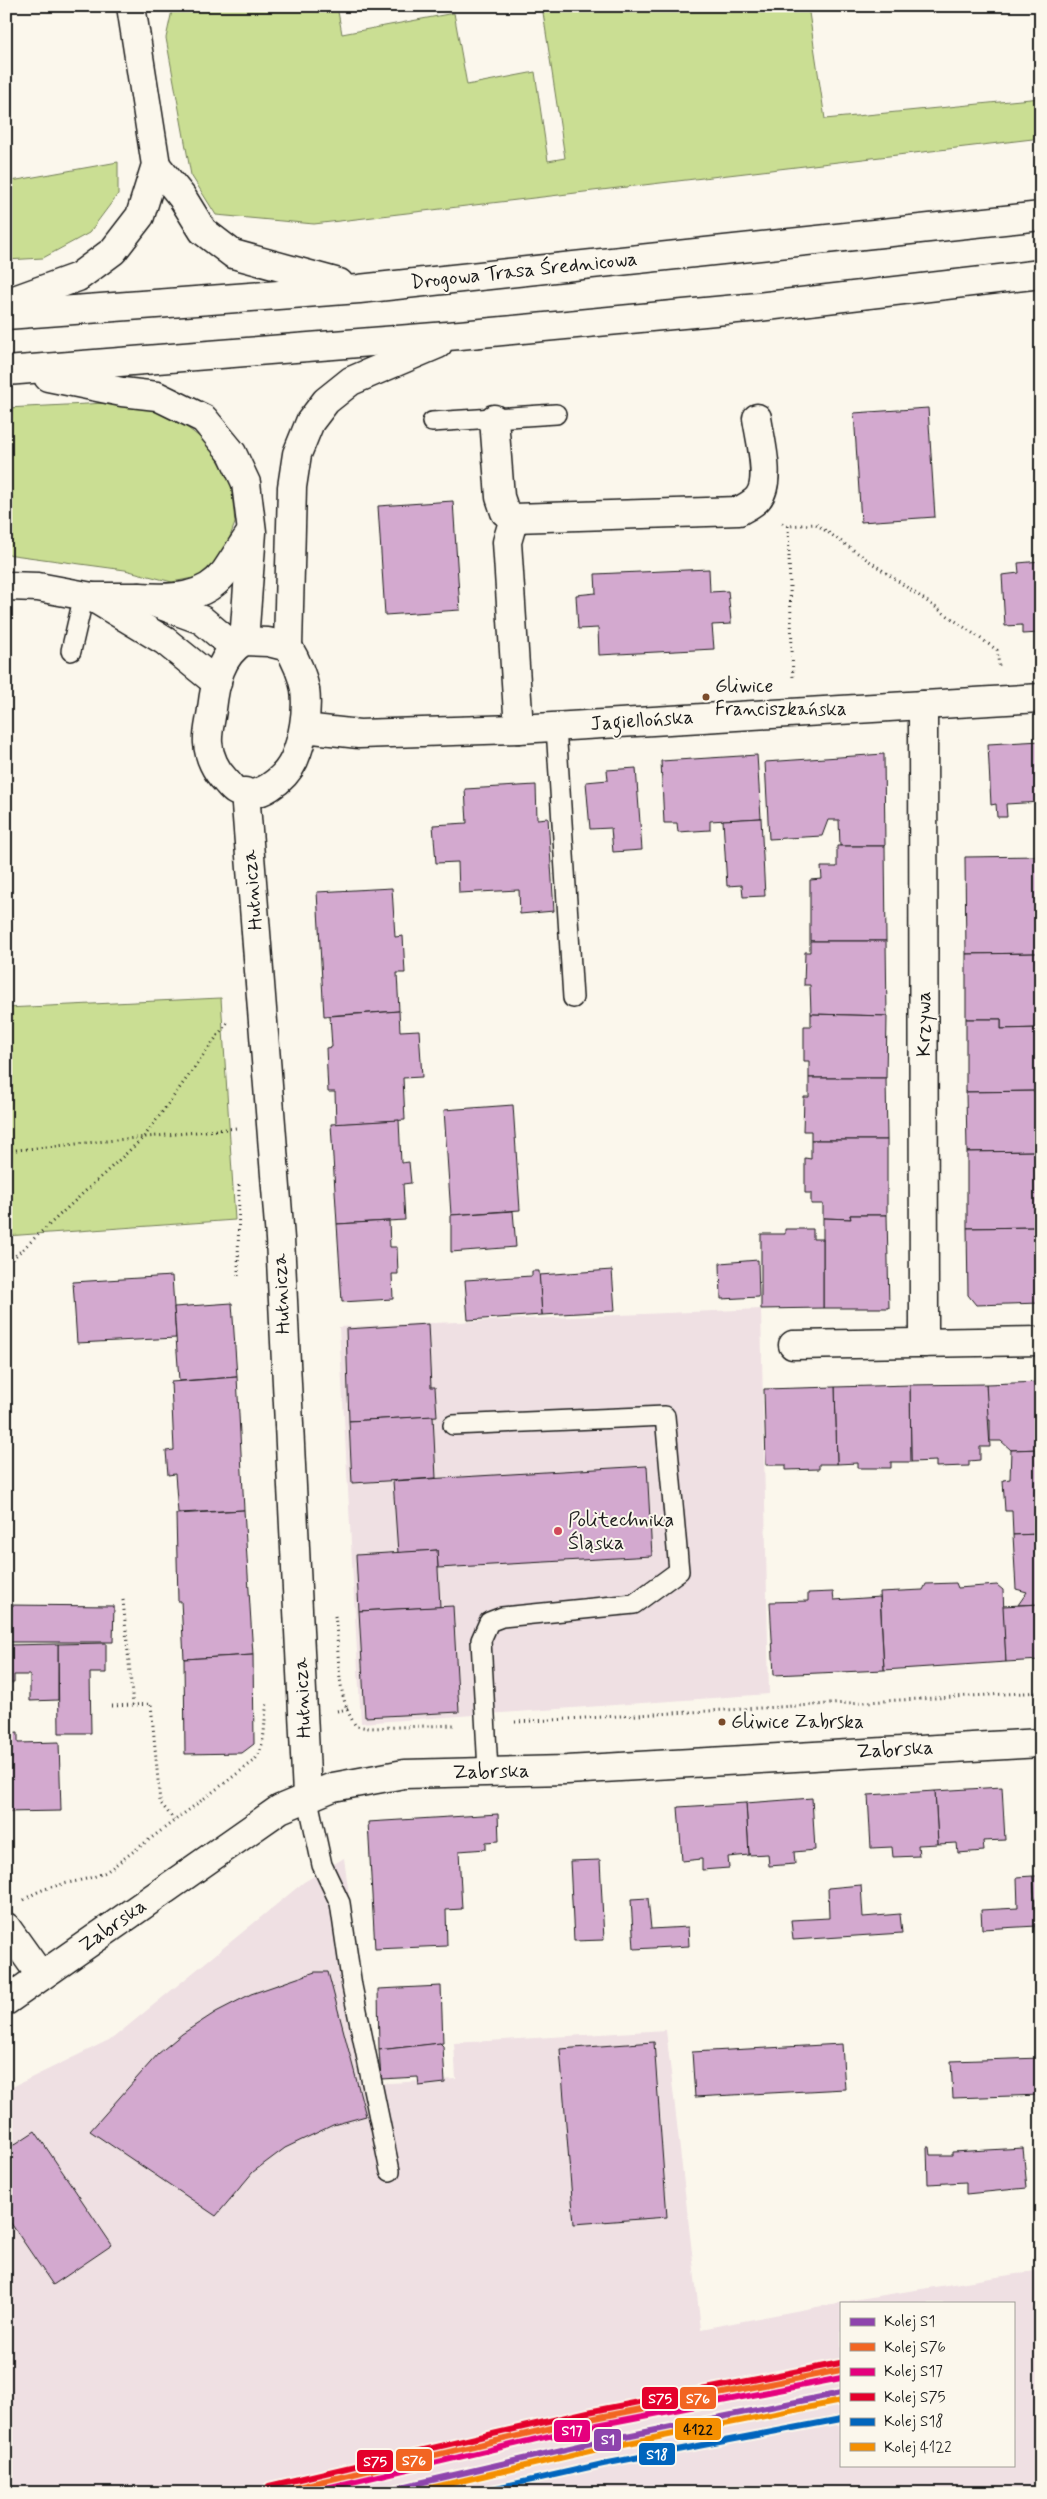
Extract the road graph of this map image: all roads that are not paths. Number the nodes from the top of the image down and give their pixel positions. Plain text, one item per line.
1 (131, 6) edge
2 (156, 165) junction
3 (1041, 216) edge
4 (1041, 274) edge
5 (359, 289) junction
6 (6, 303) edge
7 (6, 315) edge
8 (460, 335) junction
9 (13, 371) edge
10 (556, 414) dead end
11 (757, 418) dead end
12 (494, 419) junction
13 (432, 422) dead end
14 (514, 518) junction
15 (252, 532) junction
16 (6, 586) edge
17 (88, 596) junction
18 (139, 597) junction
19 (239, 644) junction
20 (288, 648) junction
21 (71, 651) dead end
22 (217, 683) junction
23 (1041, 698) edge
24 (924, 705) junction
25 (556, 727) junction
26 (304, 728) junction
27 (519, 729) junction
28 (245, 792) junction
29 (573, 998) dead end
30 (1041, 1341) edge
31 (924, 1343) junction
32 (793, 1345) dead end
33 (453, 1425) dead end
34 (1041, 1742) edge
35 (488, 1771) junction
36 (308, 1795) junction
37 (6, 1927) edge
38 (41, 1976) junction
39 (6, 2001) edge
40 (390, 2171) dead end

1 - 2 street
2 - 5 street
2 - 6 street
3 - 5 street, Drogowa Trasa Średnicowa
4 - 8 street
5 - 7 street, Drogowa Trasa Średnicowa
8 - 9 street
8 - 20 street
9 - 15 street
10 - 12 lane
11 - 14 street
12 - 13 lane
12 - 14 street
14 - 27 street
15 - 18 street
15 - 19 street
16 - 17 street
17 - 18 street
17 - 21 lane
17 - 22 street
18 - 19 street
19 - 20 street
19 - 22 street
20 - 26 street
22 - 28 street
23 - 24 street, Jagiellońska
24 - 25 street, Jagiellońska
24 - 31 street, Krzywa
25 - 27 street, Jagiellońska
25 - 29 lane
26 - 27 street, Jagiellońska
26 - 28 street
28 - 36 street, Hutnicza
30 - 31 street
31 - 32 street
33 - 35 lane
34 - 35 street, Zabrska
35 - 36 street, Zabrska
36 - 38 street, Zabrska
36 - 40 lane
37 - 38 street
38 - 39 street, Zabrska

